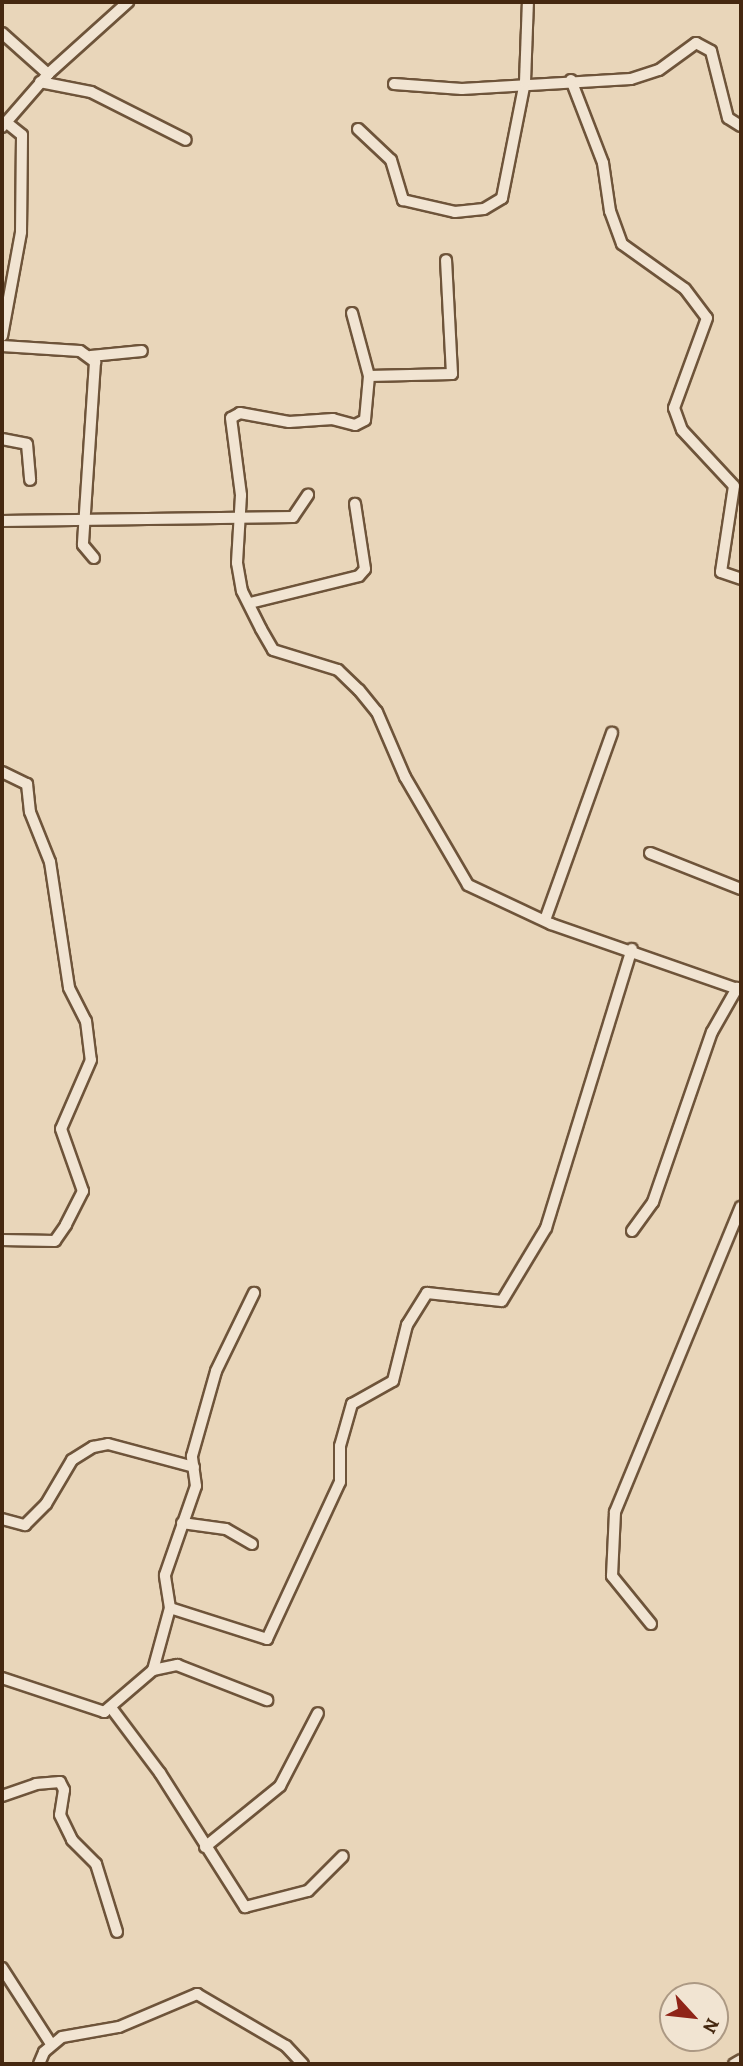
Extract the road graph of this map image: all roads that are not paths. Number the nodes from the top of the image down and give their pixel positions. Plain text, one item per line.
1 (128, 2) edge
2 (528, 2) edge
3 (2, 33) edge
4 (44, 78) junction
5 (571, 79) junction
6 (525, 82) junction
7 (394, 84) dead end
8 (4, 125) edge
9 (741, 126) edge
10 (358, 128) dead end
11 (186, 140) dead end
12 (446, 260) dead end
13 (352, 313) dead end
14 (2, 335) edge
15 (2, 346) edge
16 (142, 351) dead end
17 (91, 356) junction
18 (369, 376) junction
19 (2, 439) edge
20 (30, 480) dead end
21 (308, 495) dead end
22 (355, 504) dead end
23 (237, 517) junction
24 (88, 519) junction
25 (2, 521) edge
26 (94, 558) dead end
27 (741, 579) edge
28 (250, 603) junction
29 (612, 733) dead end
30 (2, 772) edge
31 (650, 853) dead end
32 (741, 889) edge
33 (545, 920) junction
34 (632, 949) junction
35 (739, 989) edge
36 (741, 1208) edge
37 (632, 1231) dead end
38 (2, 1240) edge
39 (254, 1293) dead end
40 (194, 1468) junction
41 (2, 1520) edge
42 (182, 1523) junction
43 (252, 1544) dead end
44 (170, 1608) junction
45 (650, 1624) dead end
46 (153, 1670) junction
47 (2, 1678) edge
48 (267, 1700) dead end
49 (112, 1709) junction
50 (318, 1713) dead end
51 (2, 1796) edge
52 (205, 1847) junction
53 (343, 1856) dead end
54 (117, 1931) dead end
55 (2, 1968) edge
56 (51, 2044) junction
57 (741, 2060) edge
58 (39, 2064) edge
59 (303, 2064) edge
60 (734, 2064) edge

1 - 4 street
2 - 6 street
3 - 4 street
4 - 8 street
4 - 11 street
5 - 6 street
5 - 9 street
5 - 27 street
6 - 7 street
6 - 10 street
8 - 14 street
12 - 18 street
13 - 18 street
15 - 17 street
16 - 17 street
17 - 24 street
18 - 23 street
19 - 20 street
21 - 23 street
22 - 28 street
23 - 24 street
23 - 28 street
24 - 25 street
24 - 26 street
28 - 33 street
29 - 33 street
30 - 38 street
31 - 32 street
33 - 34 street
34 - 35 street
34 - 44 street
35 - 37 street
36 - 45 street
39 - 40 street
40 - 41 street
40 - 42 street
42 - 43 street
42 - 44 street
44 - 46 street
46 - 48 street
46 - 49 street
47 - 49 street
49 - 52 street
50 - 52 street
51 - 54 street
52 - 53 street
55 - 56 street
56 - 58 street
56 - 59 street
57 - 60 street

